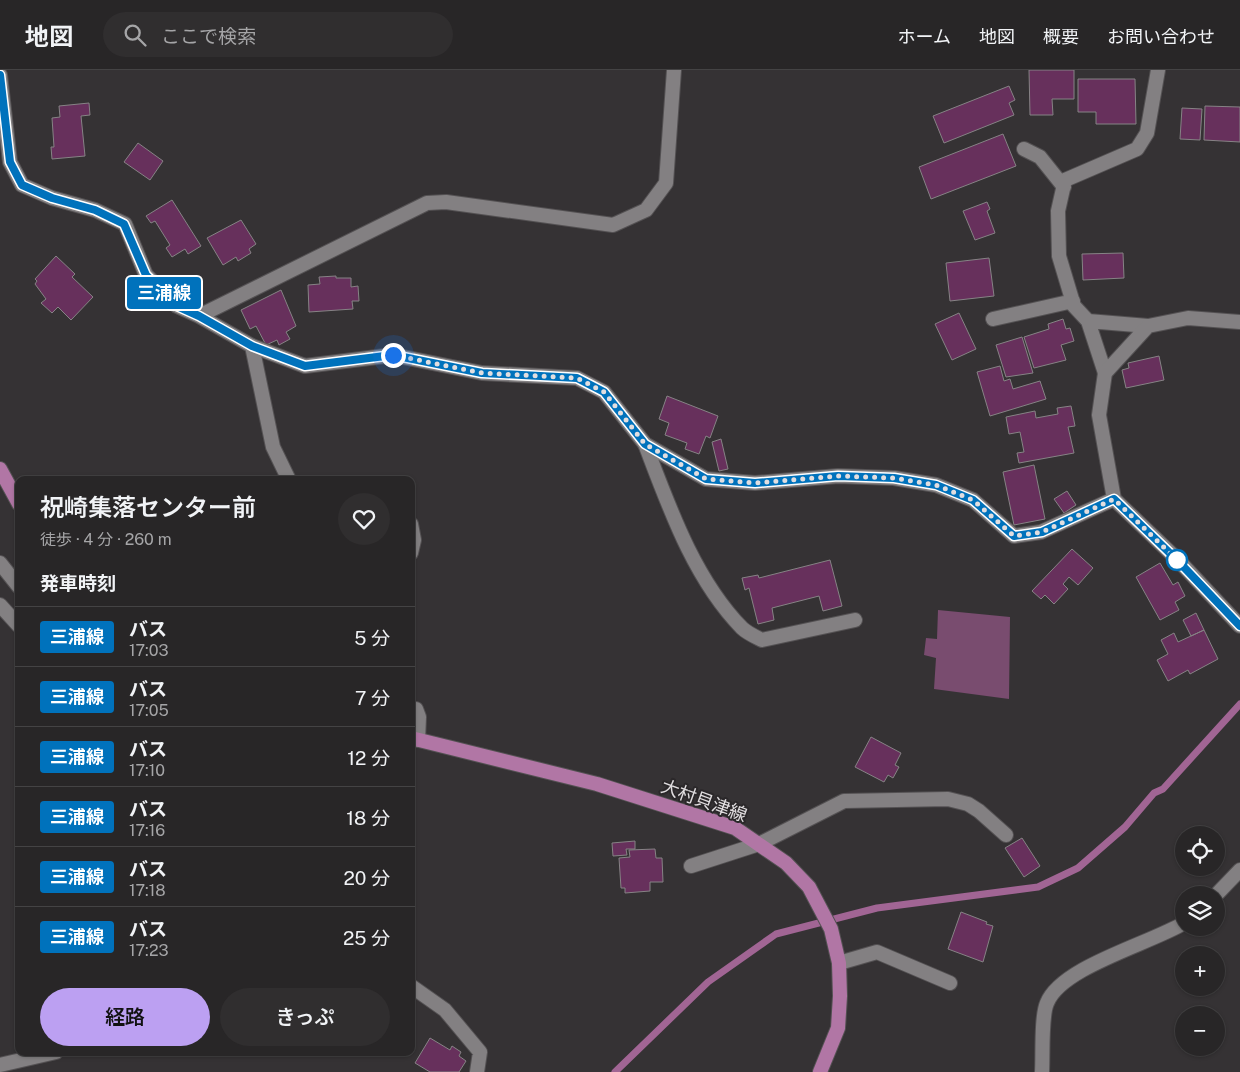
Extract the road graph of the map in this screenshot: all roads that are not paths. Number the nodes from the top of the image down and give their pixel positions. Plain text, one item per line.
1 (674, 70) edge
2 (1158, 70) edge
3 (0, 75) edge
4 (1024, 149) dead end
5 (1064, 187) junction
6 (1073, 300) junction
7 (199, 316) junction
8 (993, 319) dead end
9 (1088, 321) junction
10 (1240, 322) edge
11 (1148, 326) junction
12 (252, 346) junction
13 (1105, 373) junction
14 (645, 444) junction
15 (0, 469) edge
16 (287, 476) edge
17 (15, 497) edge
18 (1114, 499) junction
19 (0, 563) edge
20 (15, 581) edge
21 (0, 605) edge
22 (855, 620) dead end
23 (15, 622) edge
24 (1240, 626) edge
25 (415, 709) edge
26 (415, 739) edge
27 (1006, 835) dead end
28 (759, 844) junction
29 (691, 866) dead end
30 (1240, 871) edge
31 (1225, 886) edge
32 (1175, 928) edge
33 (839, 963) junction
34 (950, 983) dead end
35 (415, 989) edge
36 (39, 1056) edge
37 (0, 1065) edge
38 (477, 1072) edge
39 (820, 1072) edge
40 (1042, 1072) edge

1 - 7 street
2 - 5 street
3 - 7 street
4 - 5 street
5 - 6 street
6 - 8 street
6 - 9 street
7 - 12 street
9 - 11 street
9 - 13 street
10 - 11 street
11 - 13 street
12 - 14 street
12 - 16 street
13 - 18 street
14 - 18 street
14 - 22 street
15 - 17 main road
18 - 24 street
19 - 20 street
21 - 23 street
25 - 26 street
26 - 28 main road, 大村貝津線
27 - 28 street
28 - 29 street
28 - 33 main road, 大村貝津線
30 - 31 street
32 - 40 street
33 - 34 street
33 - 39 main road, 大村貝津線
35 - 38 street
36 - 37 street

